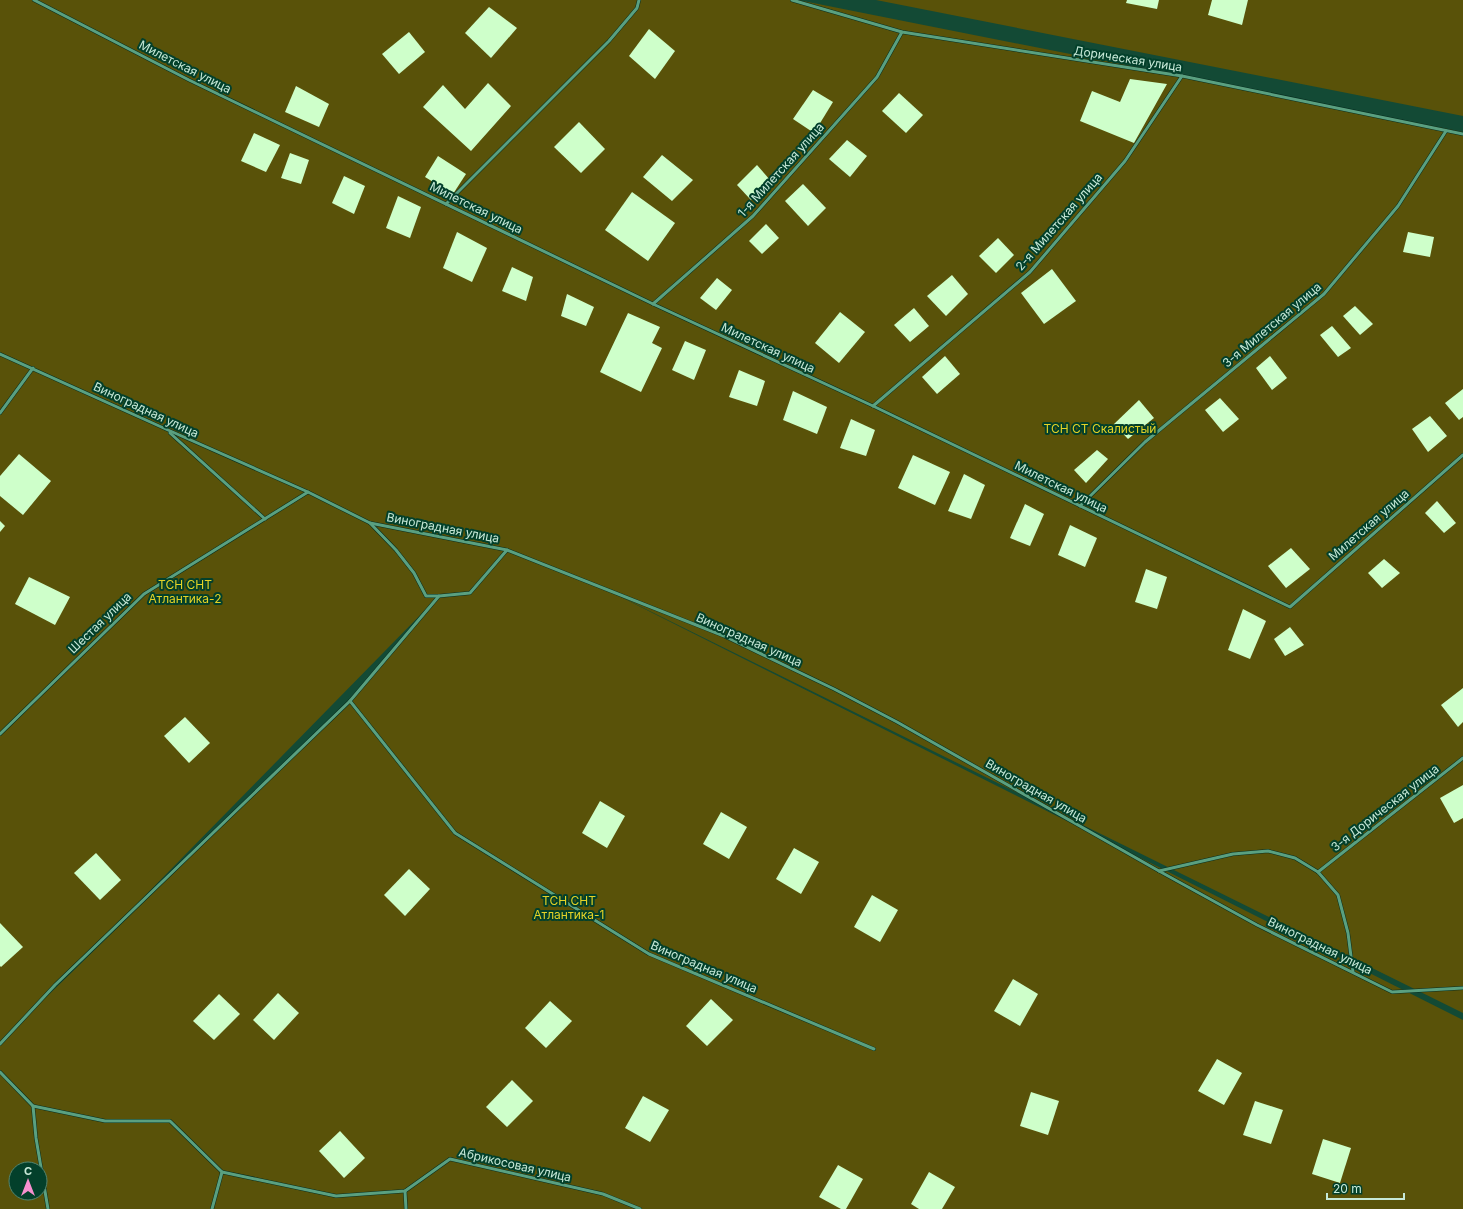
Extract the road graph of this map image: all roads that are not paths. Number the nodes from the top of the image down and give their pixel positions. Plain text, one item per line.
1 (34, 0) edge
2 (639, 0) edge
3 (792, 0) edge
4 (902, 32) junction
5 (1182, 76) junction
6 (1446, 131) junction
7 (1463, 134) edge
8 (446, 204) junction
9 (653, 304) junction
10 (0, 354) edge
11 (33, 368) junction
12 (873, 406) junction
13 (0, 413) edge
14 (168, 430) junction
15 (1463, 455) edge
16 (308, 492) junction
17 (1080, 506) junction
18 (265, 519) junction
19 (370, 523) junction
20 (507, 550) junction
21 (439, 596) junction
22 (350, 701) junction
23 (0, 734) edge
24 (1463, 758) edge
25 (1159, 871) junction
26 (1318, 872) junction
27 (1353, 972) junction
28 (1463, 988) edge
29 (0, 1044) edge
30 (874, 1048) dead end
31 (0, 1072) edge
32 (33, 1106) junction
33 (222, 1172) junction
34 (405, 1191) junction
35 (48, 1209) edge
36 (212, 1209) edge
37 (406, 1209) edge
38 (640, 1209) edge

1 - 8 lane, Милетская улица
2 - 8 lane
3 - 4 lane, Дорическая улица
4 - 5 lane, Дорическая улица
4 - 9 lane, 1-я Милетская улица
5 - 6 lane, Дорическая улица
5 - 12 lane, 2-я Милетская улица
6 - 7 lane, Дорическая улица
6 - 17 lane, 3-я Милетская улица
8 - 9 lane, Милетская улица
9 - 12 lane, Милетская улица
10 - 11 lane, Виноградная улица
11 - 13 lane
11 - 14 lane, Виноградная улица
12 - 17 lane, Милетская улица
14 - 16 lane, Виноградная улица
14 - 18 lane
15 - 17 lane, Милетская улица
16 - 18 lane, Шестая улица
16 - 19 lane, Виноградная улица
18 - 23 lane, Шестая улица
19 - 20 lane, Виноградная улица
19 - 21 lane
20 - 21 lane
20 - 25 lane, Виноградная улица
21 - 22 lane
22 - 29 lane
22 - 30 lane, Виноградная улица
24 - 26 lane, 3-я Дорическая улица
25 - 26 lane
25 - 27 lane, Виноградная улица
26 - 27 lane
27 - 28 lane, Виноградная улица
31 - 32 lane
32 - 33 lane
32 - 35 lane
33 - 34 lane
33 - 36 lane
34 - 37 lane
34 - 38 lane, Абрикосовая улица

